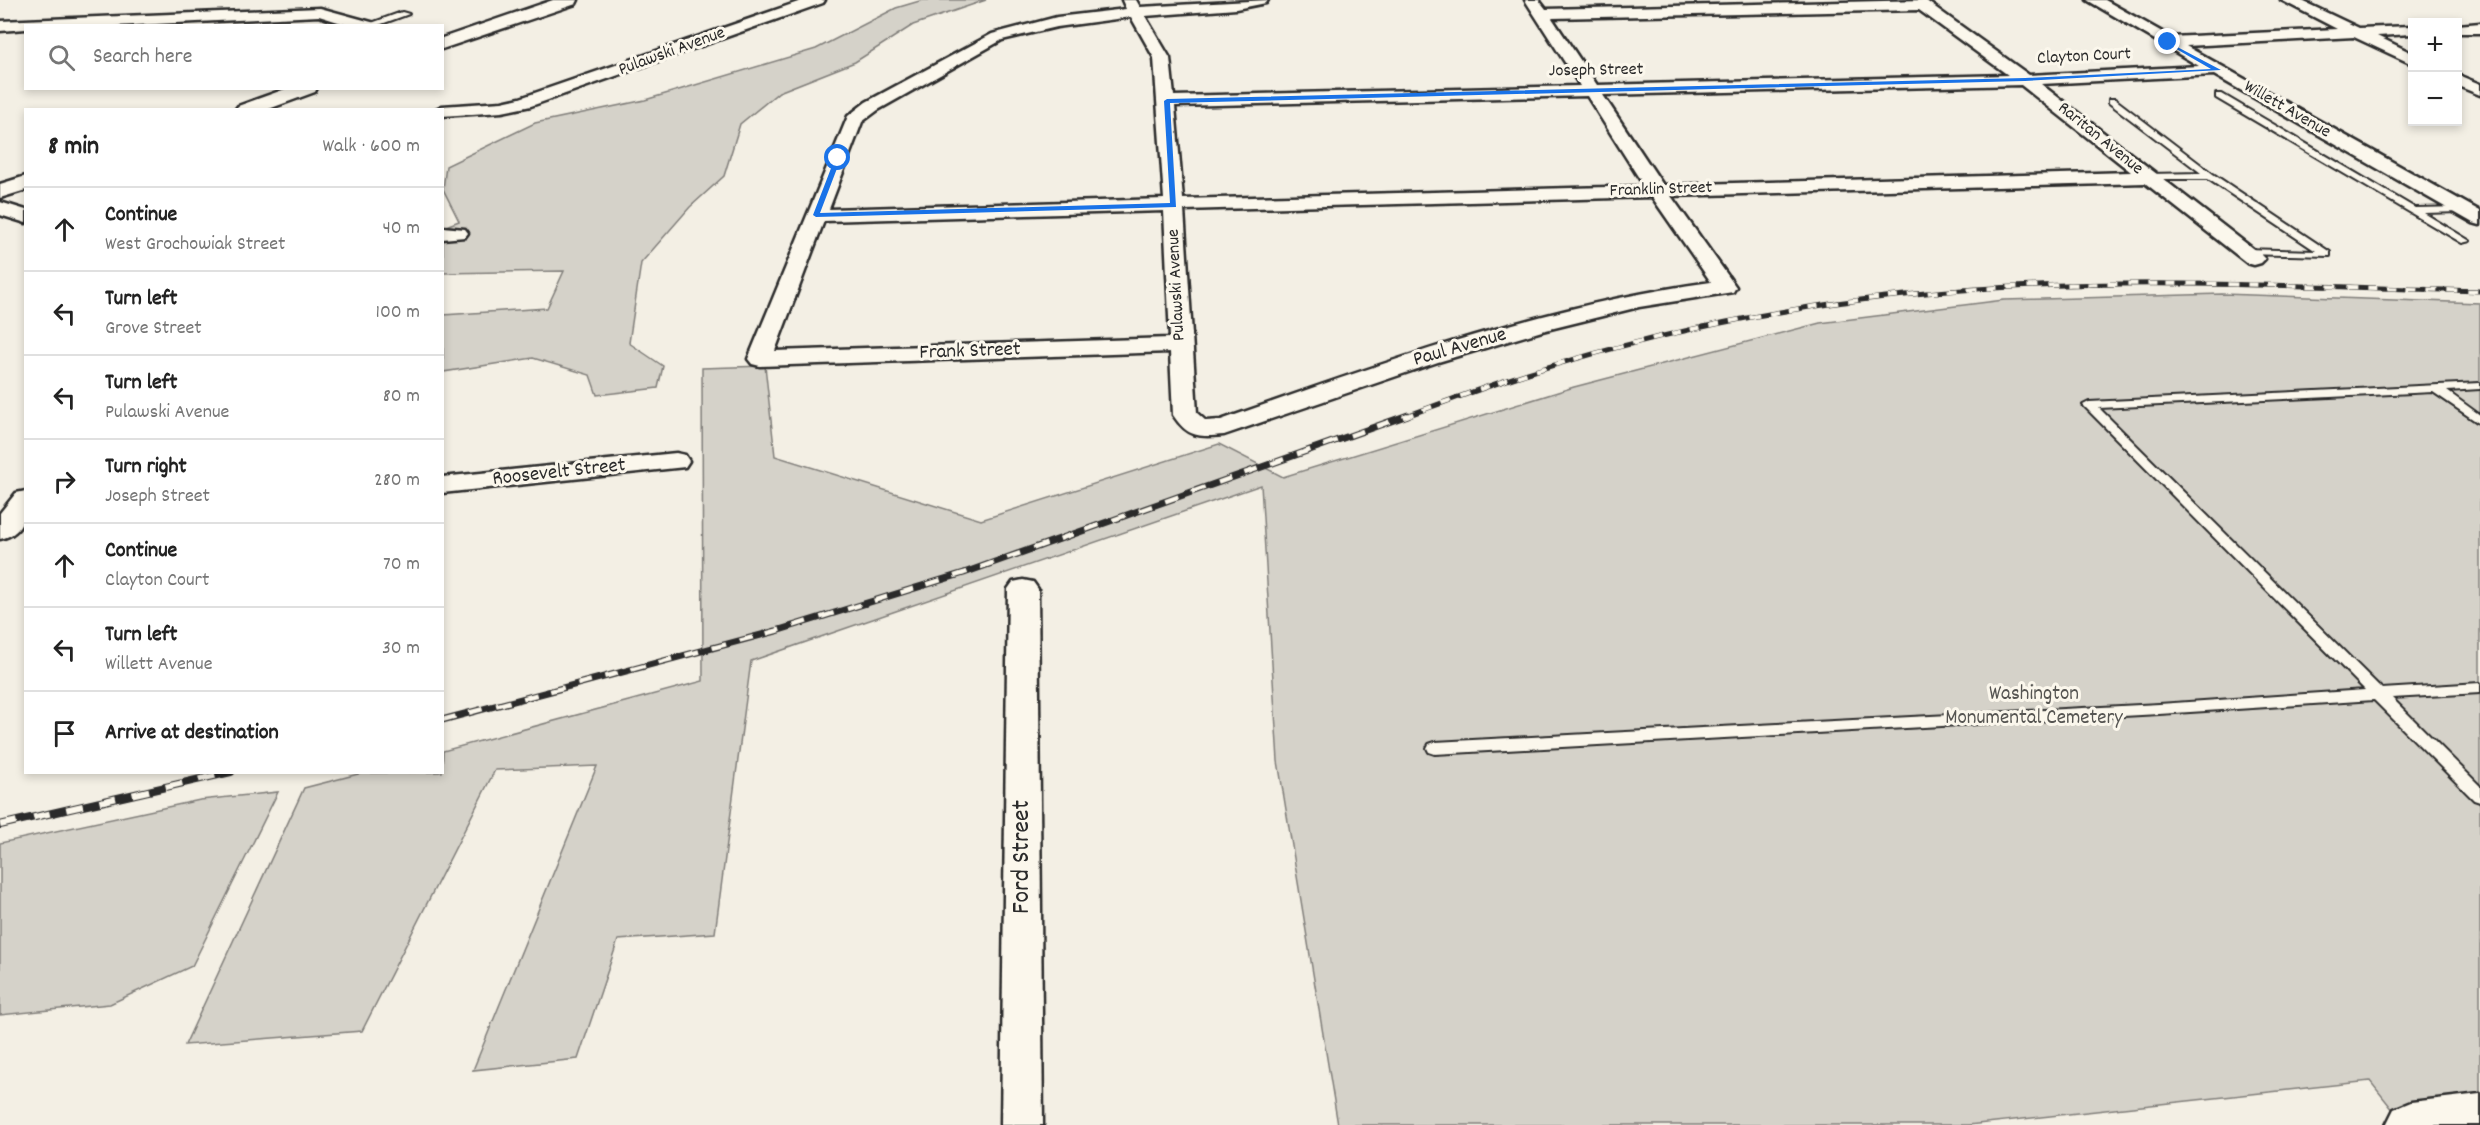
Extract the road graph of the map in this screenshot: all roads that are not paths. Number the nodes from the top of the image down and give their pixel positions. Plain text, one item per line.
1 (570, 0) edge
2 (819, 0) edge
3 (1261, 0) edge
4 (2094, 0) edge
5 (2288, 0) edge
6 (1920, 2) edge
7 (150, 5) dead end
8 (352, 5) dead end
9 (1132, 6) edge
10 (1536, 7) edge
11 (405, 14) dead end
12 (339, 16) junction
13 (126, 21) junction
14 (50, 24) edge
15 (367, 24) edge
16 (373, 24) edge
17 (24, 25) edge
18 (0, 26) edge
19 (2480, 27) edge
20 (2462, 28) edge
21 (2408, 30) edge
22 (2357, 33) junction
23 (2168, 42) junction
24 (444, 43) edge
25 (2408, 57) edge
26 (2218, 70) junction
27 (2025, 80) junction
28 (2462, 82) edge
29 (302, 90) edge
30 (2480, 90) edge
31 (1591, 91) junction
32 (2219, 96) dead end
33 (1167, 101) junction
34 (2112, 101) dead end
35 (251, 108) edge
36 (444, 111) edge
37 (2210, 176) junction
38 (2148, 177) junction
39 (24, 184) edge
40 (1657, 190) junction
41 (0, 191) edge
42 (1174, 205) junction
43 (0, 208) edge
44 (2470, 208) edge
45 (2413, 211) junction
46 (816, 215) junction
47 (24, 216) edge
48 (2480, 219) edge
49 (2465, 241) dead end
50 (2250, 255) joint
51 (1180, 345) junction
52 (2480, 386) edge
53 (2434, 388) junction
54 (2480, 420) edge
55 (1200, 429) joint
56 (676, 461) dead end
57 (444, 485) edge
58 (24, 501) edge
59 (24, 529) edge
60 (0, 531) edge
61 (1023, 589) dead end
62 (2480, 688) edge
63 (2378, 693) junction
64 (1435, 748) dead end
65 (2480, 796) edge
66 (2480, 1117) edge
67 (1022, 1125) edge
68 (2411, 1125) edge

1 - 24 main road
2 - 36 street, Pulawski Avenue
3 - 9 street
4 - 23 street, Willett Avenue
5 - 22 street
6 - 10 street
6 - 27 street, Raritan Avenue
7 - 13 street
8 - 12 street
9 - 33 street, Pulawski Avenue
9 - 46 street
10 - 31 street
11 - 16 lane
12 - 13 street
12 - 15 street
13 - 14 street
17 - 18 street
19 - 20 street
21 - 22 street
22 - 23 street
22 - 25 street
23 - 26 street, Willett Avenue
26 - 27 street, Clayton Court
26 - 44 street, Willett Avenue
27 - 31 street, Joseph Street
27 - 38 street, Raritan Avenue
28 - 30 street
29 - 35 main road
31 - 33 street, Joseph Street
31 - 40 street
32 - 45 lane
33 - 42 street, Pulawski Avenue
34 - 37 lane
37 - 38 lane
37 - 50 lane
38 - 40 street, Franklin Street
38 - 50 street, Raritan Avenue
39 - 41 main road
40 - 42 street, Franklin Street
40 - 55 street, Paul Avenue
42 - 46 street, Franklin Street
42 - 51 street, Pulawski Avenue
43 - 47 street
44 - 45 lane
44 - 48 street, Willett Avenue
45 - 49 lane
46 - 51 street, Frank Street
51 - 55 street, Pulawski Avenue
52 - 53 lane
53 - 54 lane
53 - 63 lane
56 - 57 street, Roosevelt Street
58 - 60 street
59 - 60 street
61 - 67 street, Ford Street
62 - 63 lane
63 - 64 lane
63 - 65 lane
66 - 68 main road

